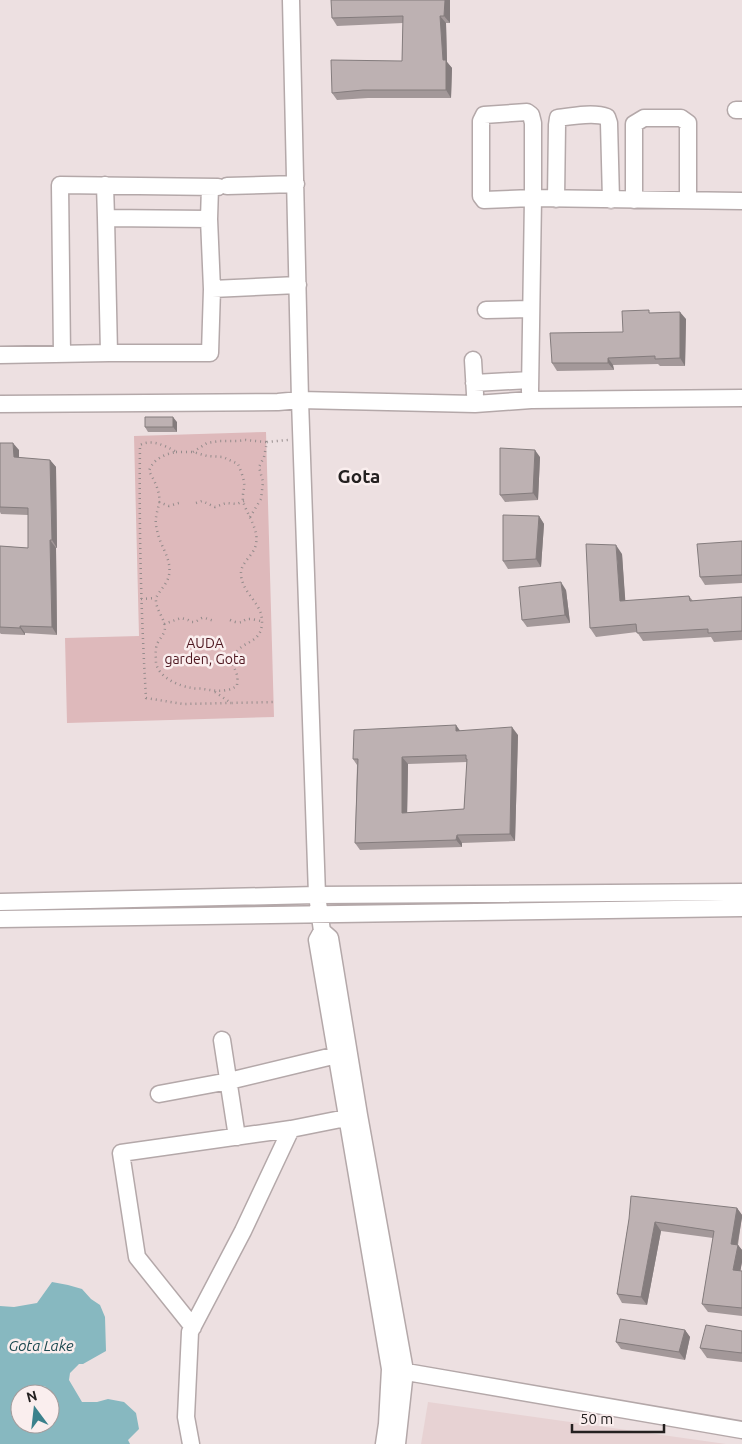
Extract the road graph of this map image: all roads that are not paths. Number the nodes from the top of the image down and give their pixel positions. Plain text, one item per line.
1 (291, 0) edge
2 (296, 184) junction
3 (105, 185) junction
4 (218, 186) junction
5 (533, 198) junction
6 (556, 199) junction
7 (611, 200) junction
8 (634, 200) junction
9 (688, 200) junction
10 (742, 201) edge
11 (106, 218) junction
12 (210, 219) junction
13 (298, 285) junction
14 (212, 289) junction
15 (531, 309) junction
16 (486, 310) dead end
17 (109, 353) junction
18 (62, 354) junction
19 (0, 355) edge
20 (474, 360) dead end
21 (530, 380) junction
22 (474, 383) junction
23 (742, 398) edge
24 (300, 400) junction
25 (531, 400) junction
26 (0, 404) edge
27 (475, 404) junction
28 (742, 892) edge
29 (317, 896) junction
30 (0, 902) edge
31 (742, 908) edge
32 (319, 913) junction
33 (0, 918) edge
34 (322, 931) junction
35 (222, 1040) dead end
36 (337, 1055) junction
37 (229, 1081) junction
38 (159, 1094) dead end
39 (353, 1116) junction
40 (291, 1129) junction
41 (237, 1137) junction
42 (193, 1327) junction
43 (397, 1370) junction
44 (742, 1430) edge
45 (191, 1444) edge
46 (384, 1444) edge
47 (397, 1444) edge

1 - 2 street
2 - 4 street
2 - 13 street
3 - 4 street
3 - 11 street
3 - 18 street
4 - 12 street
5 - 5 street
5 - 6 street
5 - 15 street
6 - 7 street
6 - 7 street
7 - 8 street
8 - 9 street
8 - 9 street
9 - 10 street
11 - 12 street
11 - 17 street
12 - 14 street
13 - 14 street
13 - 24 street
14 - 17 street
15 - 16 street
15 - 21 street
17 - 18 street
18 - 19 street
20 - 22 street
21 - 22 street
21 - 25 street
22 - 27 street
23 - 25 street
24 - 26 street
24 - 27 street
24 - 29 street
25 - 27 street
28 - 29 street
29 - 30 street
29 - 32 street
31 - 32 street
32 - 33 street
32 - 34 street
34 - 36 street
34 - 39 street
35 - 37 street
36 - 37 street
36 - 39 street
37 - 38 street
37 - 41 street
39 - 40 street
39 - 43 street
40 - 41 street
40 - 42 street
41 - 42 street
42 - 45 street
43 - 44 street
43 - 46 street
43 - 47 street

